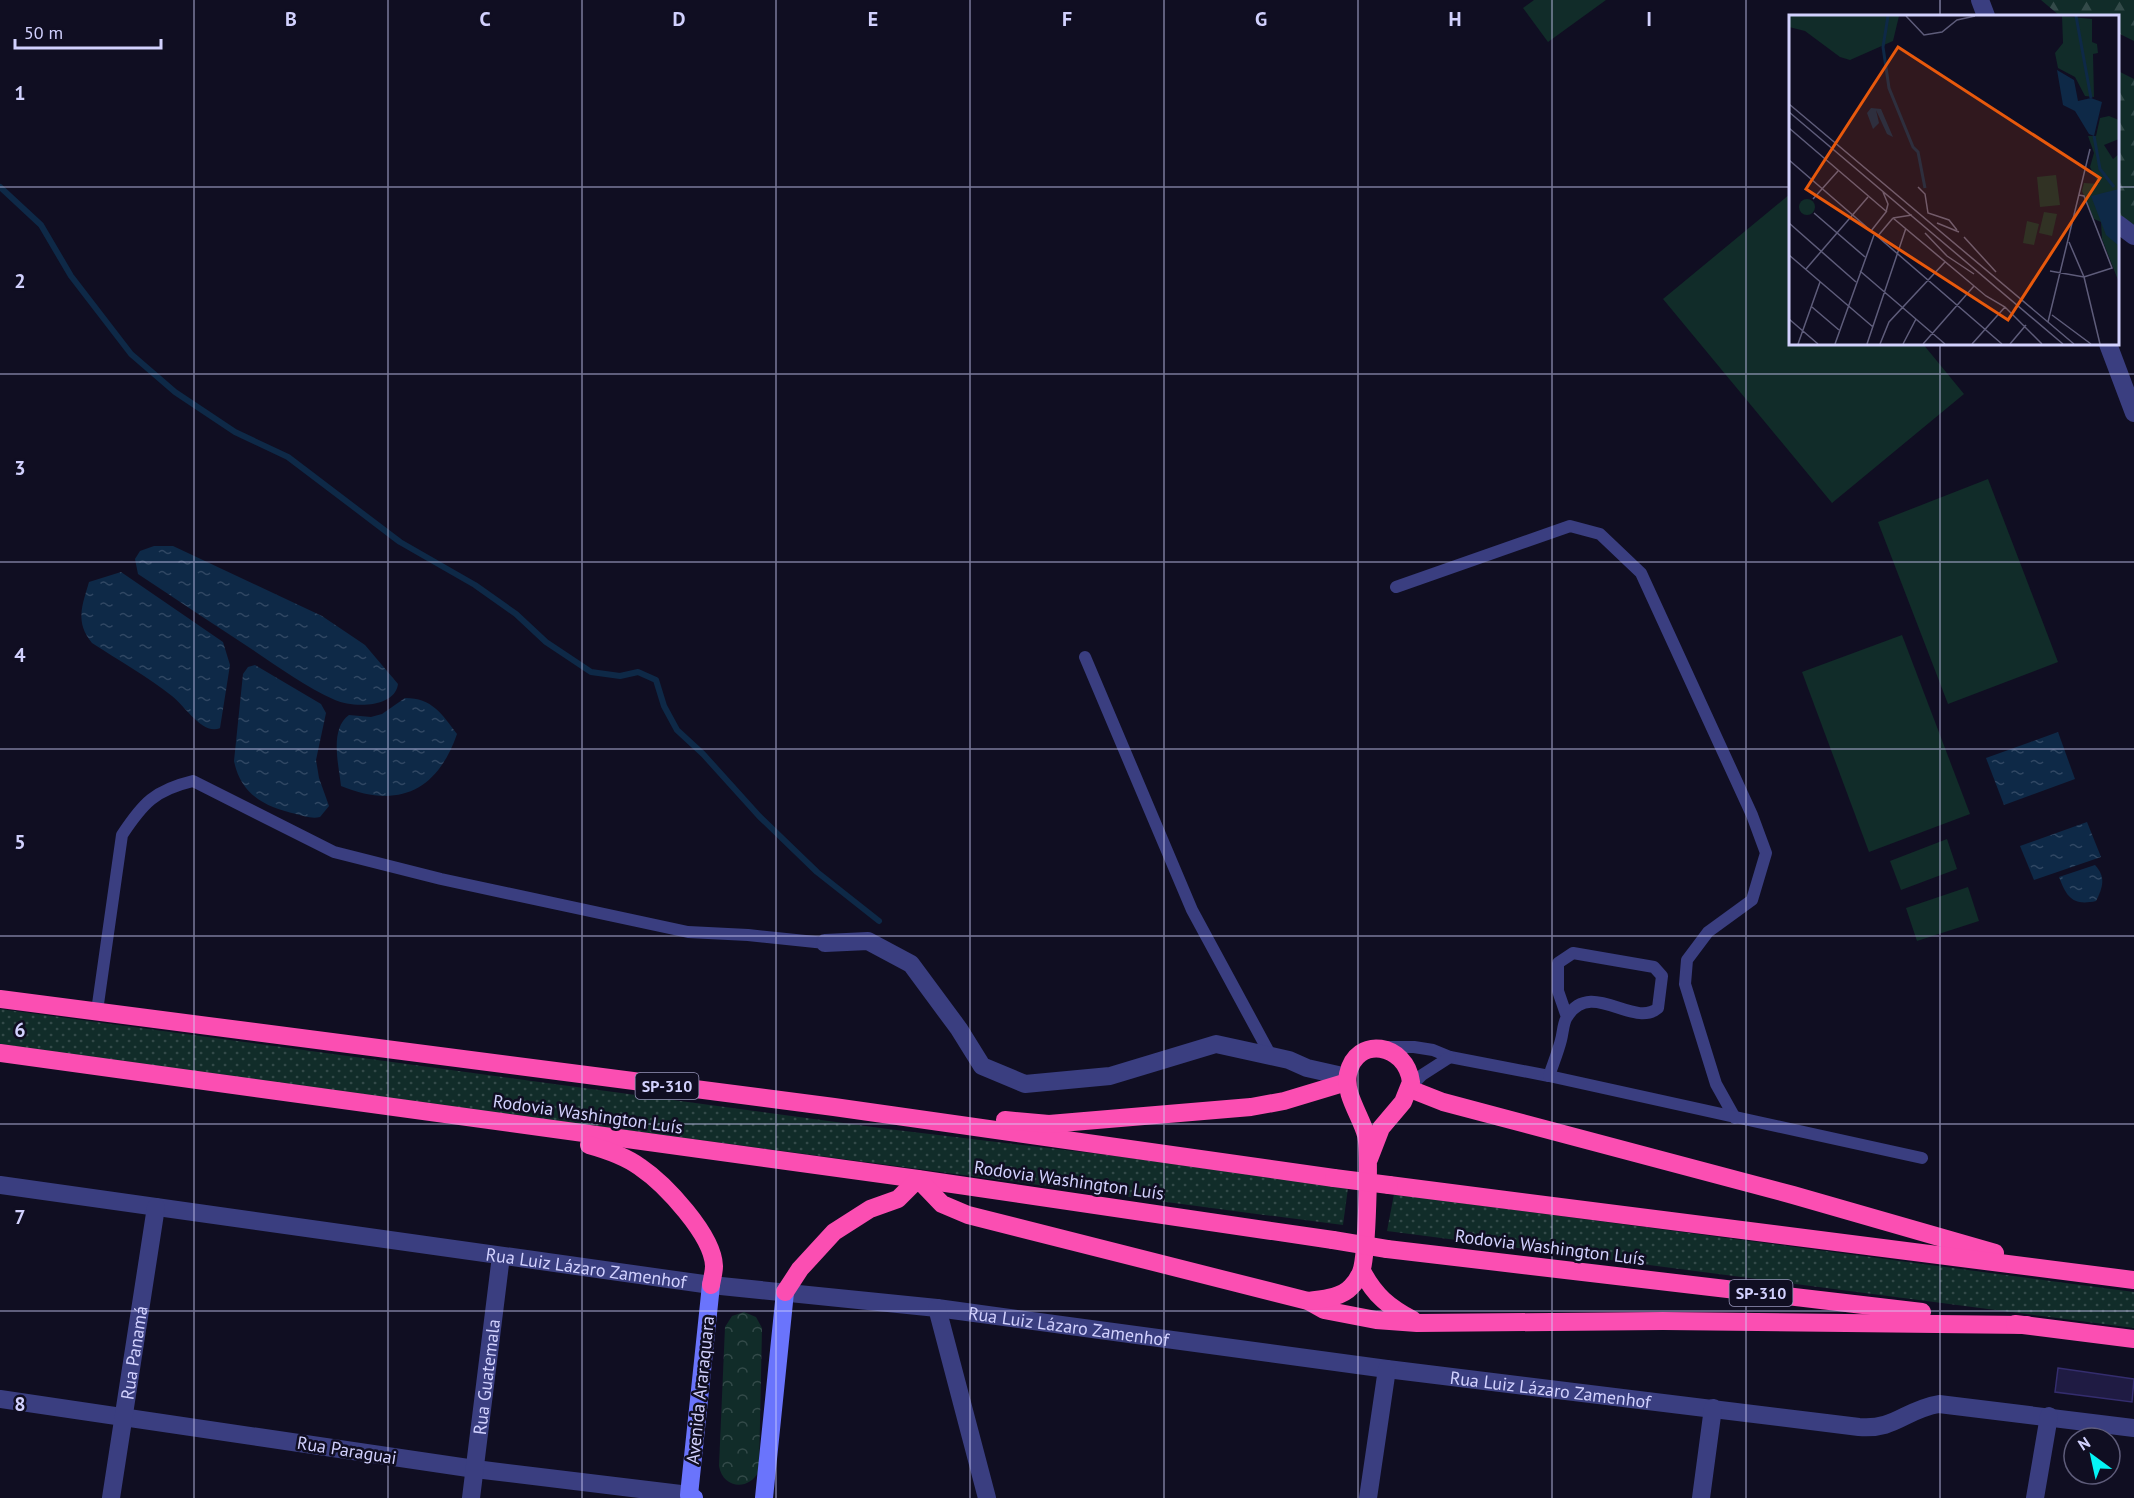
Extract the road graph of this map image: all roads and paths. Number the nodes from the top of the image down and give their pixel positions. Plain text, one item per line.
1 (1980, 0) edge
2 (1986, 15) edge
3 (2119, 225) edge
4 (2134, 236) edge
5 (2108, 345) edge
6 (2134, 413) edge
7 (1396, 587) dead end
8 (1085, 657) dead end
9 (825, 943) joint
10 (0, 999) edge
11 (98, 1011) junction
12 (1567, 1017) junction
13 (1376, 1048) junction
14 (0, 1053) edge
15 (1271, 1056) junction
16 (1450, 1057) junction
17 (1549, 1076) junction
18 (1347, 1079) junction
19 (1410, 1088) junction
20 (834, 1107) junction
21 (1735, 1118) junction
22 (509, 1125) junction
23 (1922, 1158) dead end
24 (1369, 1159) junction
25 (918, 1179) junction
26 (0, 1185) edge
27 (156, 1207) junction
28 (501, 1256) junction
29 (2051, 1269) junction
30 (1362, 1271) junction
31 (2134, 1280) edge
32 (711, 1285) junction
33 (785, 1292) junction
34 (1308, 1301) junction
35 (937, 1308) junction
36 (1418, 1323) junction
37 (2027, 1325) junction
38 (2134, 1340) edge
39 (1387, 1370) junction
40 (0, 1399) edge
41 (1713, 1408) junction
42 (123, 1416) junction
43 (2049, 1416) junction
44 (2134, 1428) edge
45 (475, 1469) junction
46 (692, 1496) edge
47 (111, 1498) edge
48 (471, 1498) edge
49 (764, 1498) edge
50 (987, 1498) edge
51 (1368, 1498) edge
52 (1701, 1498) edge
53 (2035, 1498) edge

1 - 2 street
3 - 4 street
5 - 6 street
7 - 21 lane
8 - 15 lane
9 - 11 lane
9 - 15 street
10 - 11 highway, Rodovia Washington Luís / SP-310
11 - 20 highway, Rodovia Washington Luís / SP-310
12 - 12 lane
12 - 17 lane
13 - 16 lane
13 - 18 highway
13 - 19 highway
14 - 22 highway, Rodovia Washington Luís / SP-310
15 - 18 street
16 - 17 lane
16 - 19 lane
17 - 21 lane
18 - 20 highway
18 - 24 highway
19 - 24 highway
19 - 29 highway
20 - 29 highway, Rodovia Washington Luís / SP-310, bridge
21 - 23 lane
22 - 25 highway, Rodovia Washington Luís / SP-310
22 - 32 highway
24 - 30 highway
25 - 33 highway
25 - 34 highway
25 - 37 highway, Rodovia Washington Luís / SP-310, bridge
26 - 27 street, Rua Luiz Lázaro Zamenhof
27 - 28 street, Rua Luiz Lázaro Zamenhof
27 - 42 street, Rua Panamá
28 - 32 street, Rua Luiz Lázaro Zamenhof
28 - 45 street, Rua Guatemala
29 - 31 highway, Rodovia Washington Luís / SP-310
30 - 34 highway
30 - 36 highway
32 - 33 street, Rua Luiz Lázaro Zamenhof
32 - 46 street, Avenida Araraquara
33 - 35 street, Rua Luiz Lázaro Zamenhof
33 - 49 street
34 - 36 highway
35 - 39 street, Rua Luiz Lázaro Zamenhof
35 - 50 street
36 - 37 highway
37 - 38 highway, Rodovia Washington Luís / SP-310
39 - 41 street, Rua Luiz Lázaro Zamenhof
39 - 51 street
40 - 42 street, Rua Paraguai
41 - 43 street, Rua Luiz Lázaro Zamenhof
41 - 52 street
42 - 45 street, Rua Paraguai
42 - 47 street, Rua Panamá
43 - 44 street, Rua Luiz Lázaro Zamenhof
43 - 53 street
45 - 46 street, Rua Paraguai
45 - 48 street, Rua Guatemala

